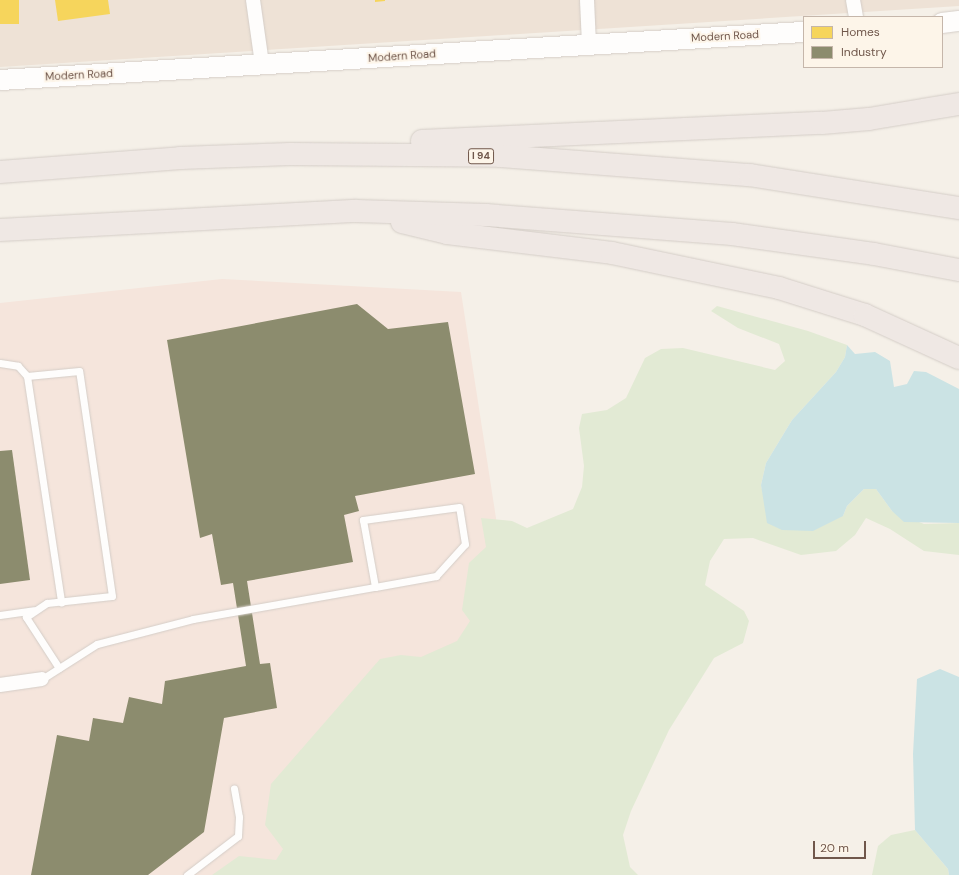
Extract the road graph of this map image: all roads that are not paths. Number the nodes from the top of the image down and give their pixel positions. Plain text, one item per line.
1 (253, 0) edge
2 (587, 0) edge
3 (853, 0) edge
4 (856, 16) edge
5 (959, 21) edge
6 (943, 23) edge
7 (803, 32) edge
8 (589, 44) junction
9 (262, 64) junction
10 (0, 80) edge
11 (959, 104) edge
12 (112, 163) junction
13 (0, 172) edge
14 (959, 208) edge
15 (356, 211) junction
16 (0, 230) edge
17 (959, 270) edge
18 (959, 358) edge
19 (0, 363) edge
20 (27, 376) junction
21 (375, 587) junction
22 (61, 602) junction
23 (36, 610) junction
24 (0, 615) edge
25 (59, 668) junction
26 (42, 679) joint
27 (0, 685) edge
28 (234, 788) dead end
29 (187, 875) edge

1 - 9 street
2 - 8 street
3 - 4 street
5 - 6 street
7 - 8 street, Modern Road
8 - 9 street, Modern Road
9 - 10 street, Modern Road
11 - 12 highway
12 - 13 highway, I 94
12 - 14 highway, I 94
15 - 16 highway
15 - 17 highway
15 - 18 highway
19 - 20 lane
20 - 22 lane
20 - 22 lane
21 - 21 lane
21 - 25 lane
22 - 23 lane
23 - 24 lane
23 - 25 lane
25 - 26 lane
26 - 27 street
28 - 29 lane

